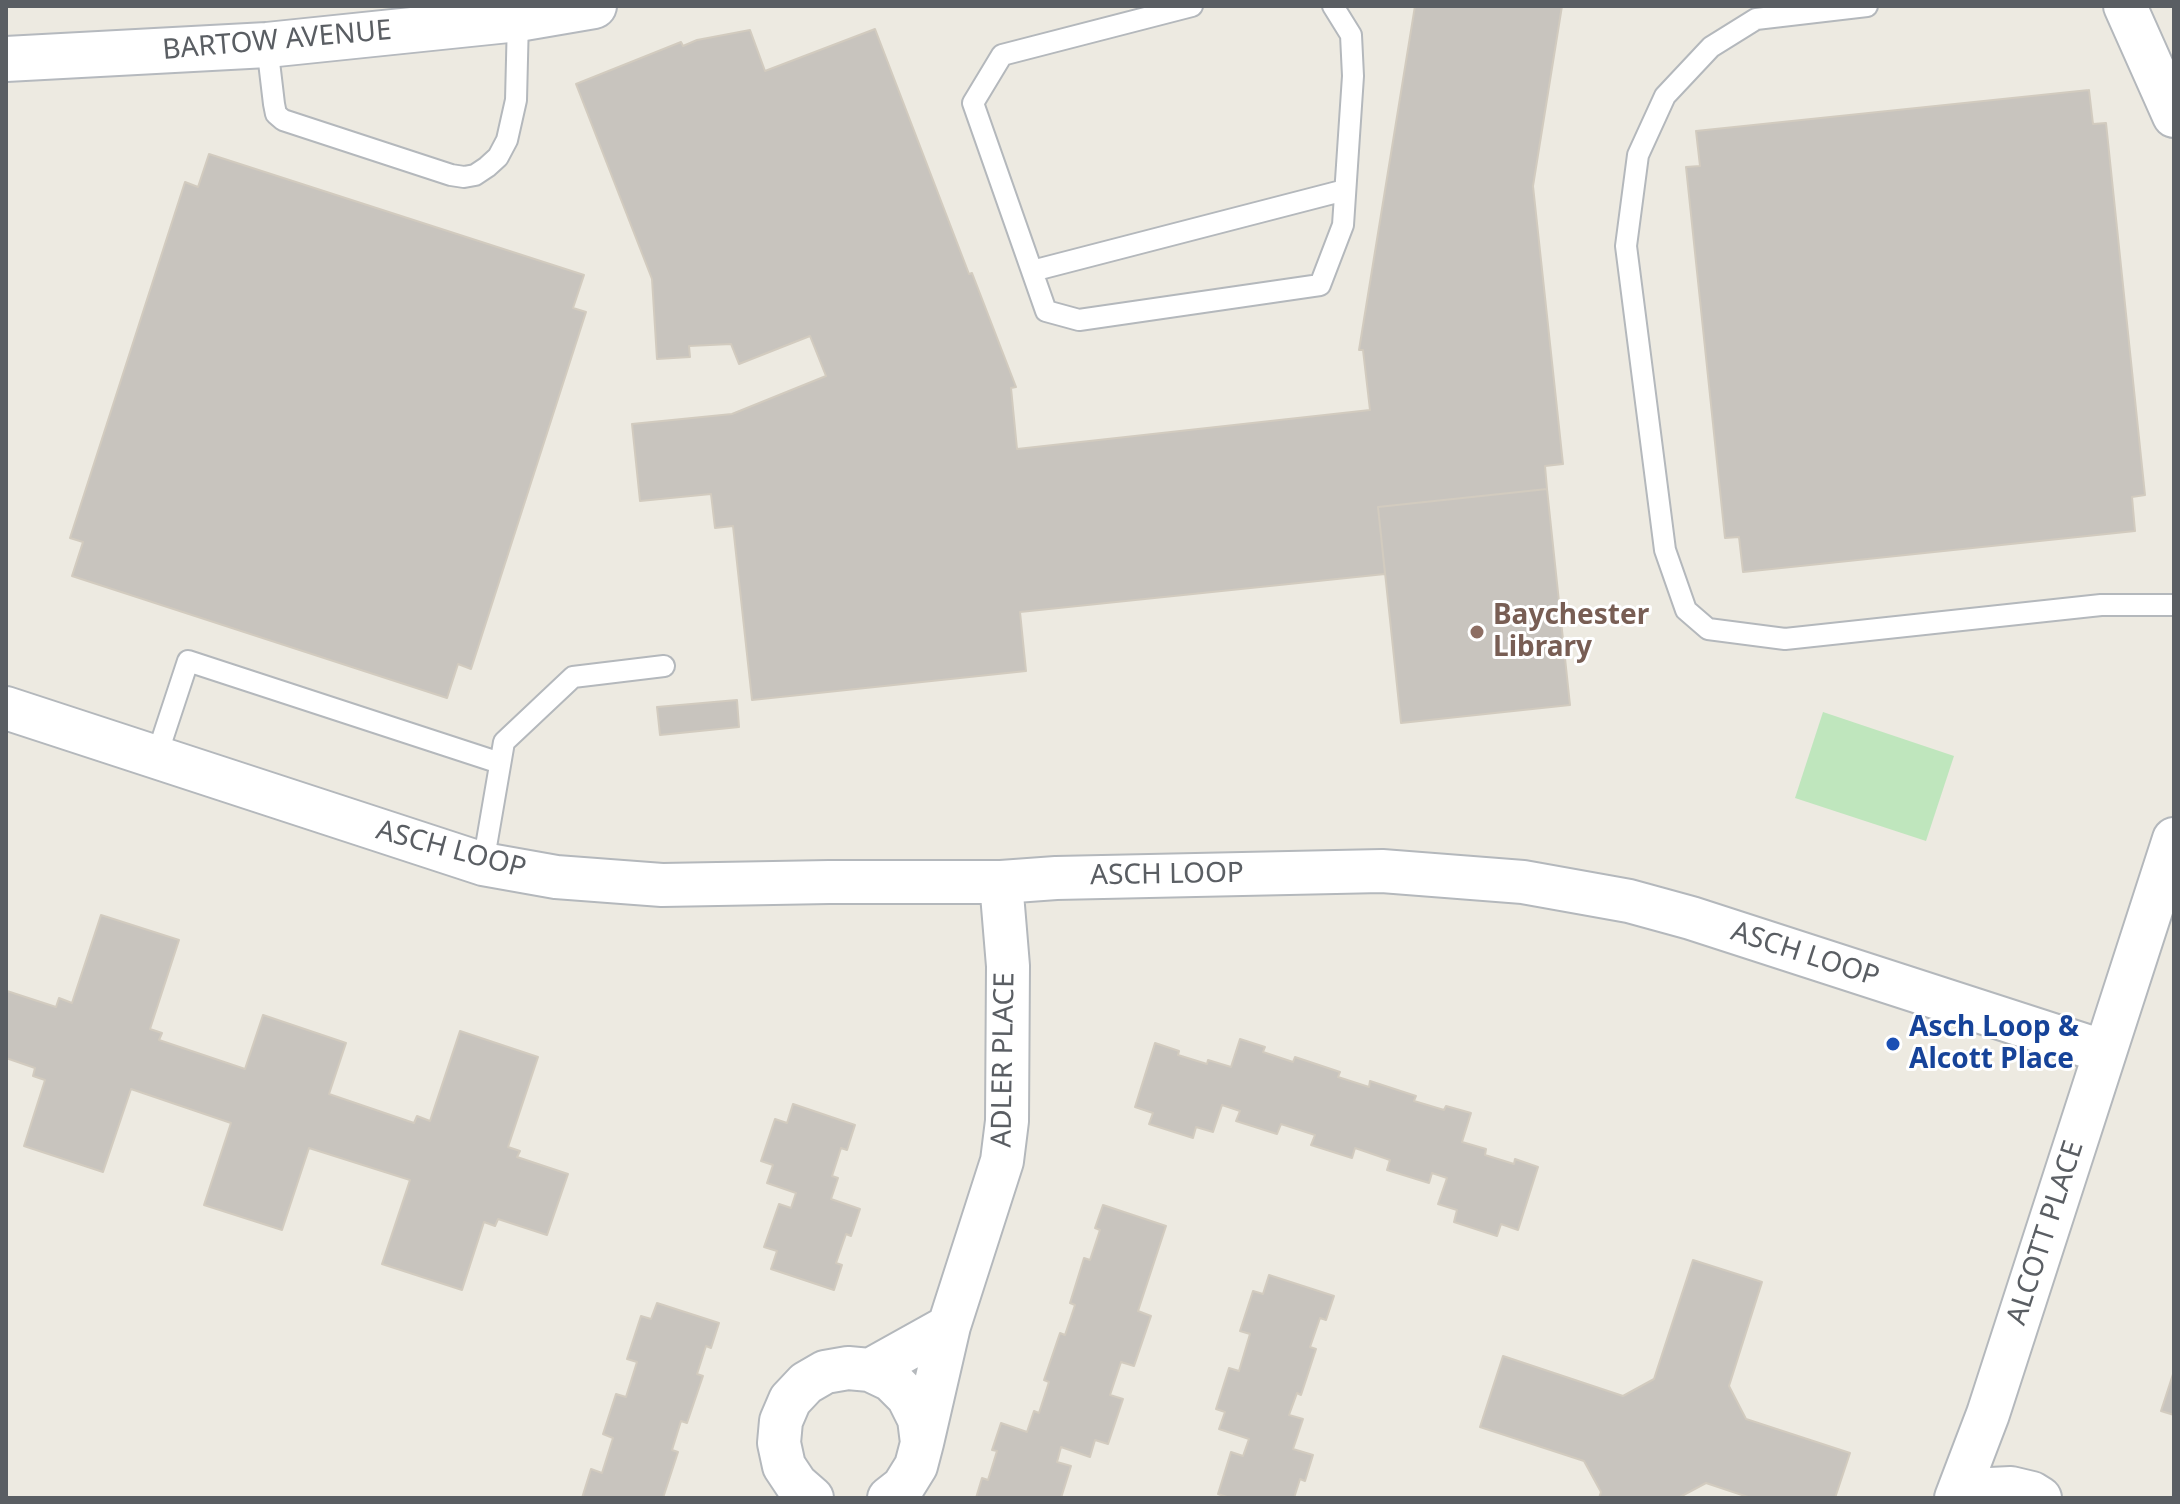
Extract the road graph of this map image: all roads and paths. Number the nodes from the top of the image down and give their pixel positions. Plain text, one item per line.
1 (594, 6) edge
2 (1333, 6) edge
3 (1867, 6) edge
4 (2125, 6) edge
5 (1187, 7) edge
6 (1148, 12) edge
7 (518, 19) junction
8 (267, 45) junction
9 (6, 59) edge
10 (2174, 116) edge
11 (1345, 190) junction
12 (1032, 271) junction
13 (2174, 605) edge
14 (664, 666) dead end
15 (6, 708) edge
16 (156, 758) junction
17 (500, 763) junction
18 (2174, 839) edge
19 (483, 864) junction
20 (1001, 882) junction
21 (2105, 1052) junction
22 (949, 1326) junction
23 (870, 1370) junction
24 (1988, 1414) junction
25 (922, 1443) junction
26 (2025, 1493) edge
27 (812, 1498) edge
28 (889, 1498) edge
29 (1956, 1498) edge
30 (1967, 1498) edge

1 - 7 main road, BARTOW AVENUE
2 - 11 lane
3 - 13 lane
4 - 10 street
5 - 6 lane
6 - 12 lane
7 - 8 main road, BARTOW AVENUE
7 - 8 lane
8 - 9 main road, BARTOW AVENUE
11 - 12 lane
11 - 12 lane
14 - 17 lane
15 - 16 street, ASCH LOOP
16 - 17 lane
16 - 19 street, ASCH LOOP
17 - 19 lane
18 - 21 street
19 - 20 street, ASCH LOOP
20 - 21 street, ASCH LOOP
20 - 22 street, ADLER PLACE
21 - 24 street, ALCOTT PLACE
22 - 23 street
22 - 25 street, ADLER PLACE
23 - 25 street
23 - 27 street
24 - 26 street
24 - 29 street, ALCOTT PLACE
25 - 28 street, ADLER PLACE
26 - 30 street

